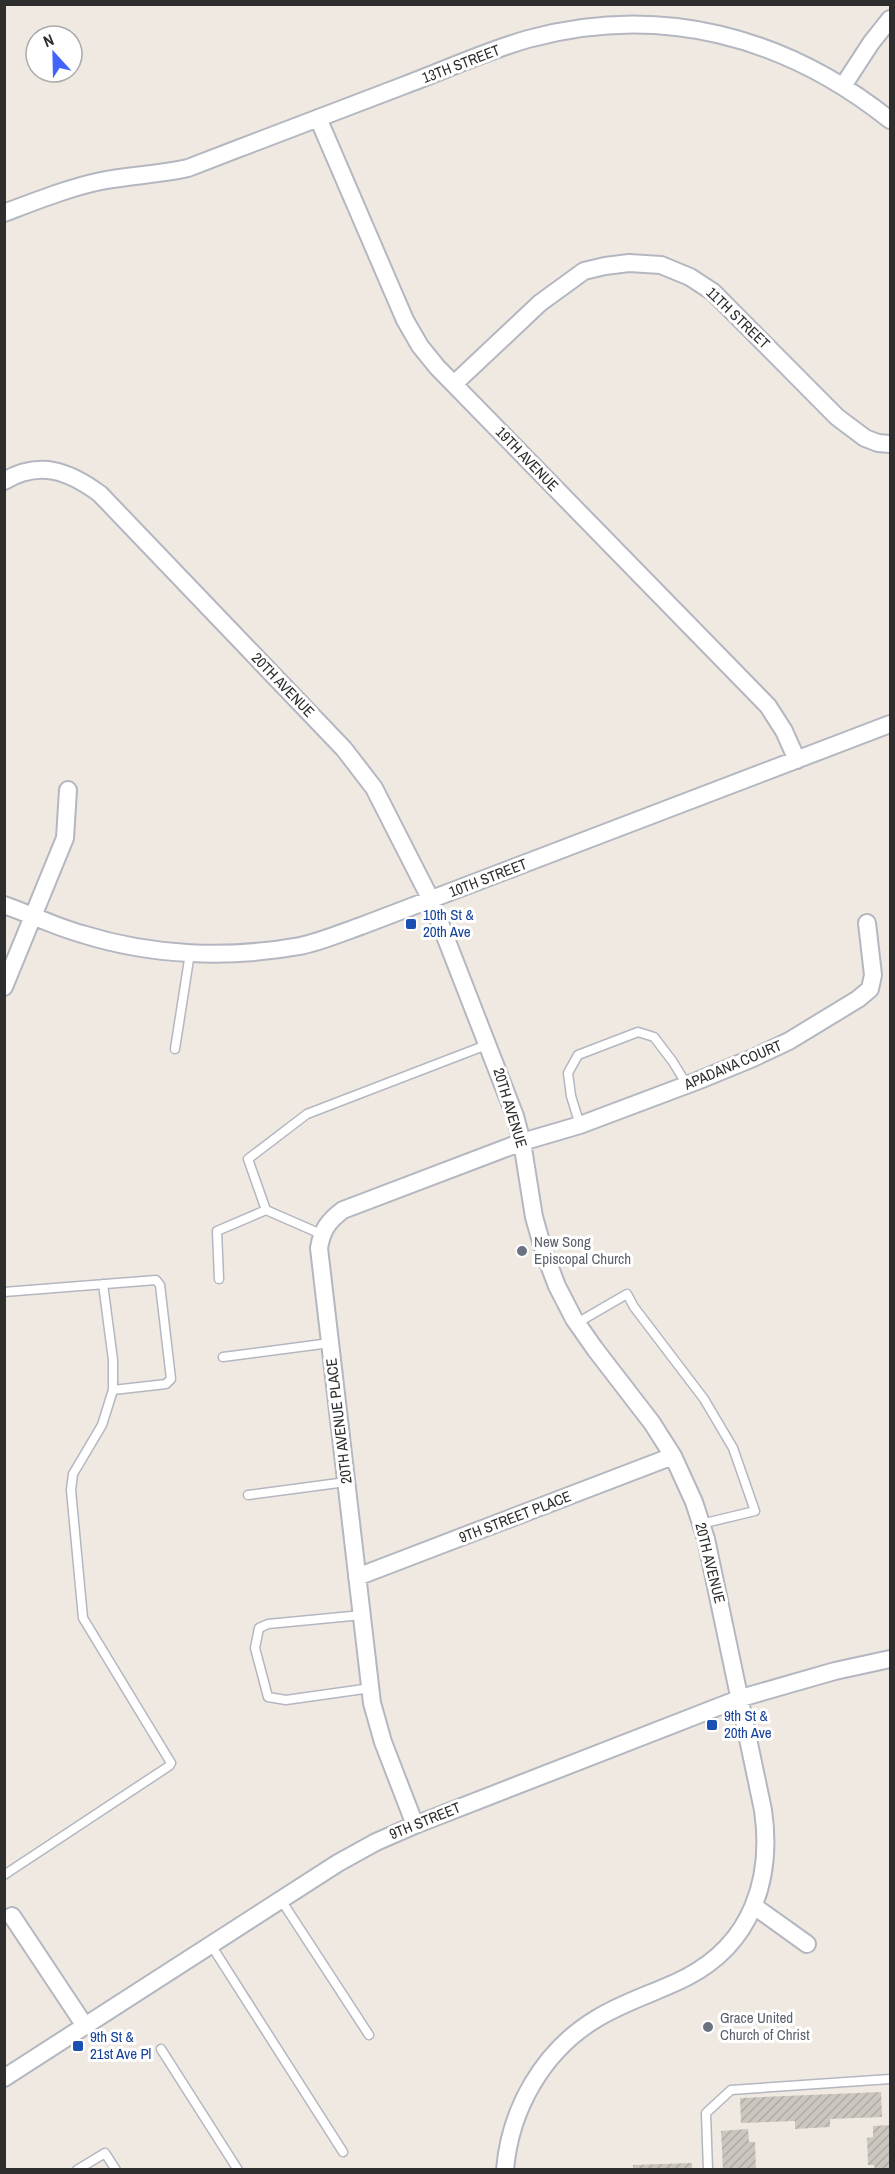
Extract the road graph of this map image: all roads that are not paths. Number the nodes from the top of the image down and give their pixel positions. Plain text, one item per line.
1 (891, 19) edge
2 (843, 86) junction
3 (318, 118) junction
4 (891, 120) edge
5 (4, 213) edge
6 (454, 384) junction
7 (891, 444) edge
8 (4, 482) edge
9 (891, 724) edge
10 (798, 760) junction
11 (68, 790) dead end
12 (431, 900) junction
13 (4, 905) edge
14 (34, 915) junction
15 (867, 923) dead end
16 (190, 953) junction
17 (4, 987) edge
18 (489, 1044) junction
19 (175, 1049) dead end
20 (687, 1085) junction
21 (580, 1125) junction
22 (522, 1142) junction
23 (266, 1210) junction
24 (321, 1234) junction
25 (219, 1279) dead end
26 (103, 1284) junction
27 (4, 1292) edge
28 (577, 1323) junction
29 (330, 1343) junction
30 (223, 1357) dead end
31 (113, 1390) junction
32 (673, 1456) junction
33 (346, 1482) junction
34 (248, 1495) dead end
35 (701, 1524) junction
36 (357, 1577) junction
37 (362, 1615) junction
38 (891, 1659) edge
39 (371, 1688) junction
40 (741, 1698) junction
41 (415, 1825) junction
42 (4, 1875) edge
43 (281, 1900) junction
44 (754, 1906) junction
45 (10, 1913) dead end
46 (807, 1944) dead end
47 (211, 1945) junction
48 (86, 2025) junction
49 (369, 2035) dead end
50 (161, 2049) dead end
51 (4, 2078) edge
52 (891, 2079) edge
53 (343, 2152) dead end
54 (77, 2169) edge
55 (116, 2169) edge
56 (238, 2169) edge
57 (505, 2169) edge
58 (708, 2169) edge

1 - 2 street
2 - 3 street, 13TH STREET
2 - 4 street, 13TH STREET
3 - 5 street, 13TH STREET
3 - 6 street, 19TH AVENUE
6 - 7 street, 11TH STREET
6 - 10 street, 19TH AVENUE
8 - 12 street, 20TH AVENUE
9 - 10 street, 10TH STREET
10 - 12 street, 10TH STREET
11 - 14 street
12 - 16 street, 10TH STREET
12 - 18 street, 20TH AVENUE
13 - 14 street, 10TH STREET
14 - 16 street, 10TH STREET
14 - 17 street
15 - 20 street, APADANA COURT
16 - 19 lane
18 - 22 street, 20TH AVENUE
18 - 23 lane
20 - 21 street, APADANA COURT
20 - 21 lane
21 - 22 street, APADANA COURT
22 - 24 street
22 - 28 street, 20TH AVENUE
23 - 24 lane
23 - 25 lane
24 - 29 street, 20TH AVENUE PLACE
26 - 27 lane
26 - 31 lane
26 - 31 lane
28 - 32 street, 20TH AVENUE
28 - 35 lane
29 - 30 lane
29 - 33 street, 20TH AVENUE PLACE
31 - 42 lane
32 - 35 street, 20TH AVENUE
32 - 36 street, 9TH STREET PLACE
33 - 34 lane
33 - 36 street, 20TH AVENUE PLACE
35 - 40 street, 20TH AVENUE
36 - 37 street, 20TH AVENUE PLACE
37 - 39 street, 20TH AVENUE PLACE
37 - 39 lane
38 - 40 street, 9TH STREET
39 - 41 street, 20TH AVENUE PLACE
40 - 41 street, 9TH STREET
40 - 44 street, 20TH AVENUE
41 - 43 street, 9TH STREET
43 - 47 street, 9TH STREET
43 - 49 lane
44 - 46 street
44 - 57 street, 20TH AVENUE
45 - 48 street
47 - 48 street, 9TH STREET
47 - 53 lane
48 - 51 street, 9TH STREET
50 - 56 lane
52 - 58 lane
54 - 55 lane

